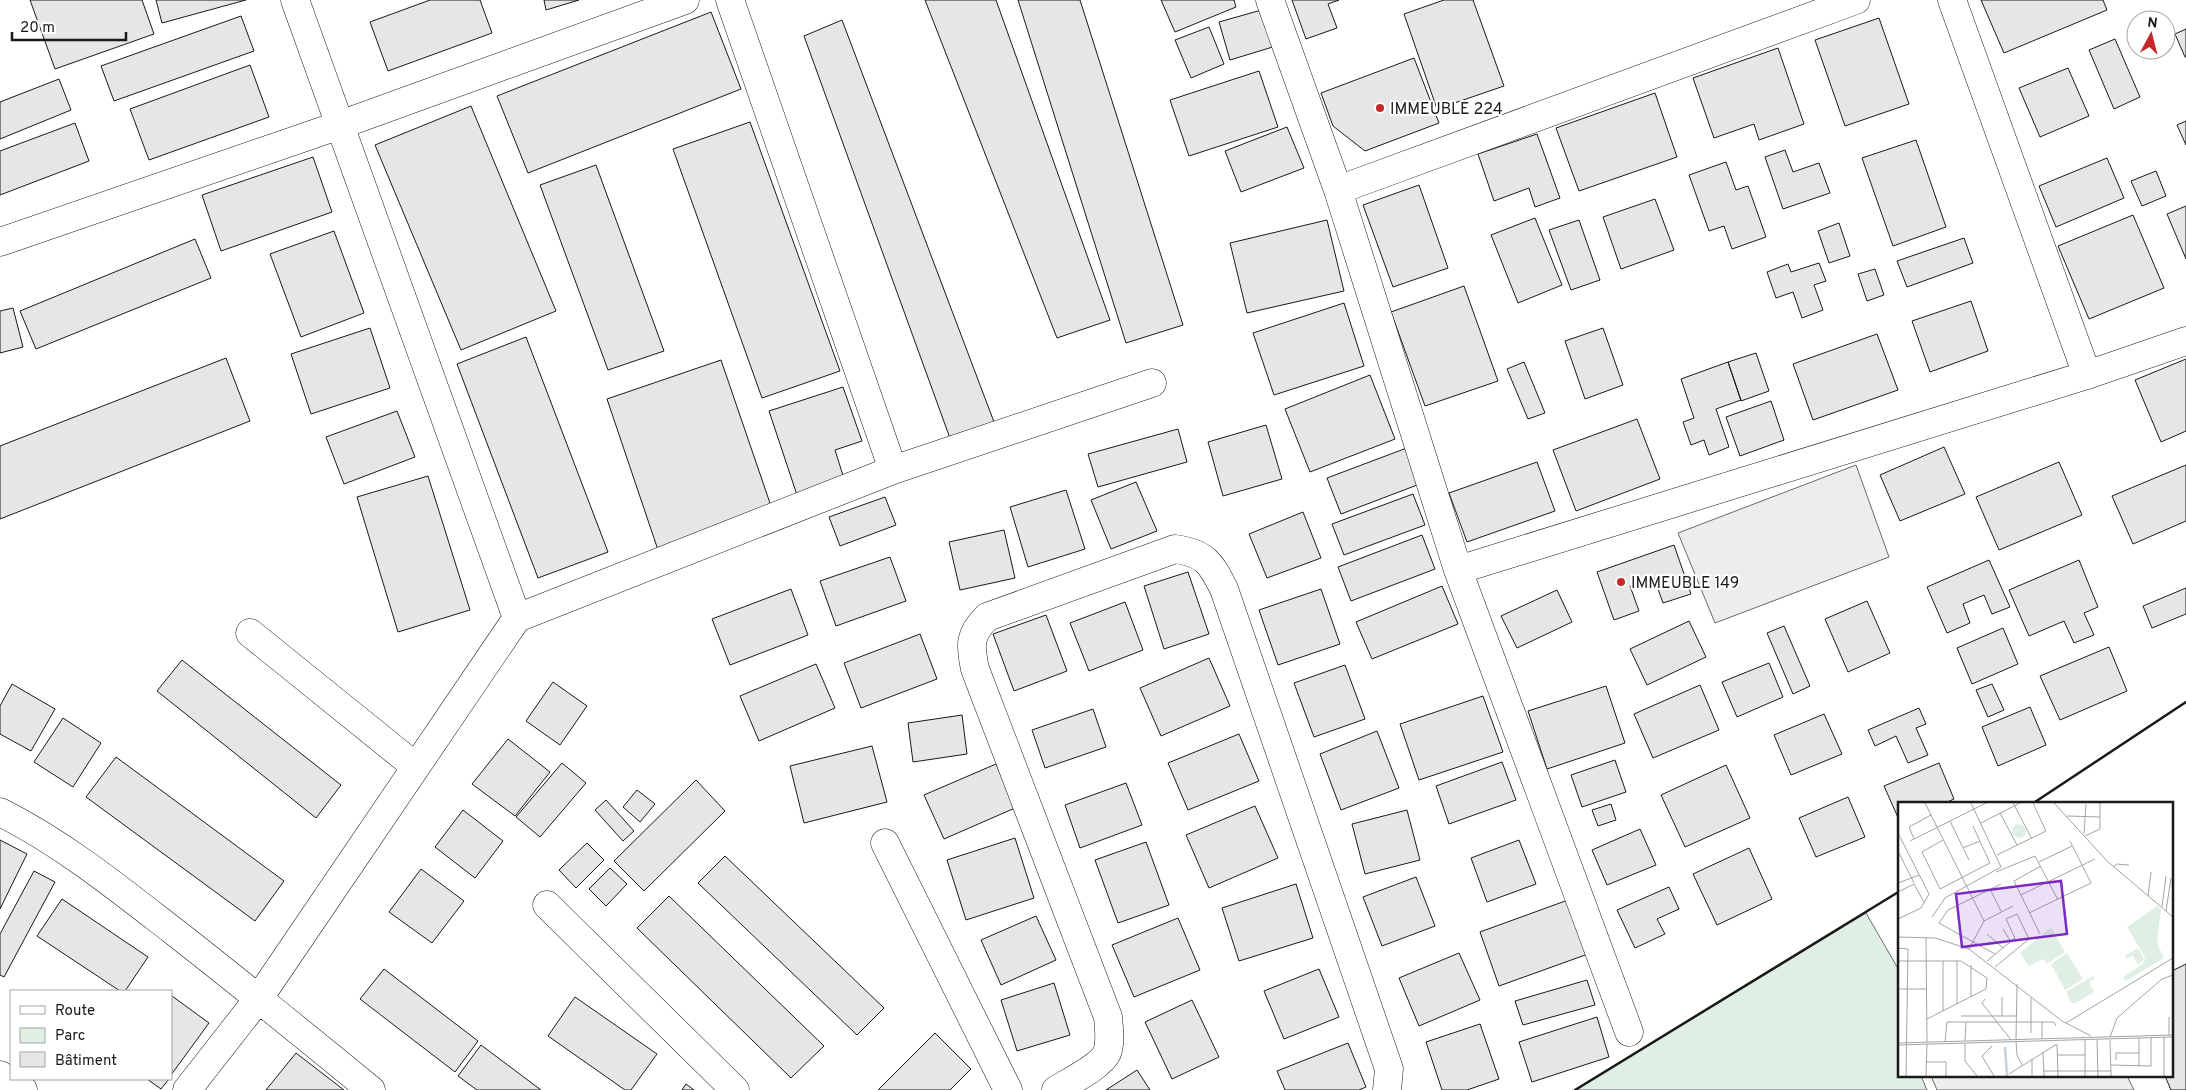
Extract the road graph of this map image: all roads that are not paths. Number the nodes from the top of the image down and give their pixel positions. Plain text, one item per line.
1 (295, 0) edge
2 (684, 0) edge
3 (730, 0) edge
4 (1270, 0) edge
5 (1856, 0) edge
6 (1952, 0) edge
7 (340, 124) junction
8 (1338, 190) junction
9 (0, 242) edge
10 (2186, 341) edge
11 (2087, 375) junction
12 (1152, 383) dead end
13 (893, 470) junction
14 (1458, 570) junction
15 (517, 618) junction
16 (250, 633) dead end
17 (416, 767) junction
18 (0, 812) edge
19 (885, 843) dead end
20 (547, 905) dead end
21 (259, 998) junction
22 (1629, 1032) dead end
23 (0, 1075) edge
24 (23, 1090) edge
25 (187, 1090) edge
26 (371, 1090) edge
27 (736, 1090) edge
28 (1008, 1090) edge
29 (1056, 1090) edge
30 (1387, 1090) edge

1 - 7 street
2 - 7 street
3 - 13 street
4 - 8 street
5 - 8 street
6 - 11 street
7 - 9 street
7 - 15 street
8 - 14 street
10 - 11 street
11 - 14 street
12 - 13 street
13 - 15 street
14 - 22 street
15 - 17 street
16 - 17 street
17 - 21 street
18 - 21 street
19 - 28 street
20 - 27 street
21 - 25 street
21 - 26 street
23 - 24 street
29 - 30 street

